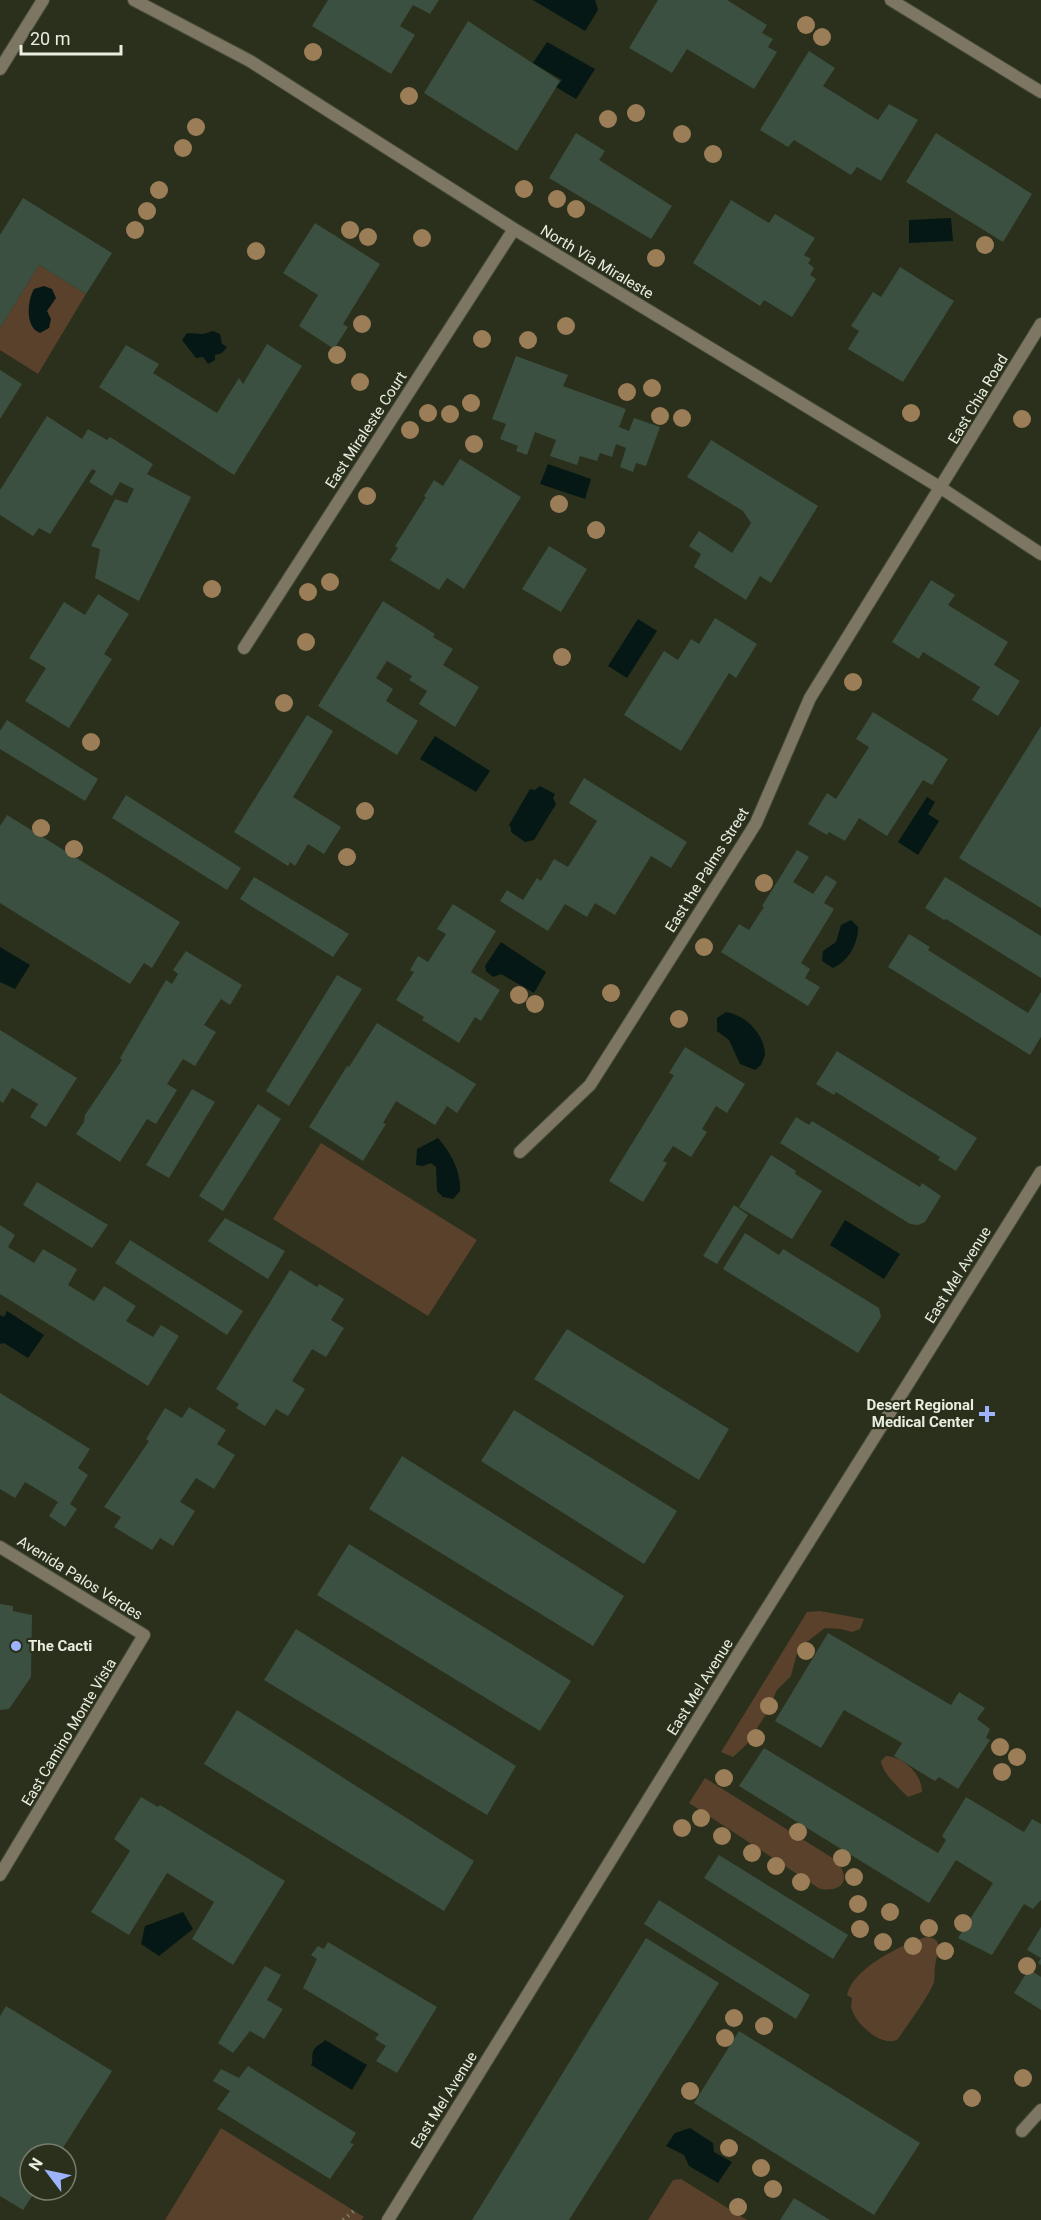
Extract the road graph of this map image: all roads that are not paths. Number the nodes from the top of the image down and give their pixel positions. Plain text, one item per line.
1 (43, 0) edge
2 (134, 0) edge
3 (891, 0) edge
4 (0, 69) edge
5 (1041, 92) edge
6 (514, 229) junction
7 (1041, 324) edge
8 (941, 488) junction
9 (1041, 554) edge
10 (244, 648) dead end
11 (520, 1152) dead end
12 (1041, 1172) edge
13 (0, 1546) edge
14 (144, 1635) joint
15 (0, 1875) edge
16 (1041, 2110) edge
17 (1022, 2131) dead end
18 (388, 2220) edge

1 - 4 street
2 - 6 street, North Via Miraleste
3 - 5 street
6 - 8 street, North Via Miraleste
6 - 10 street, East Miraleste Court
7 - 8 street, East Chia Road
8 - 9 street, North Via Miraleste
8 - 11 street, East the Palms Street
12 - 18 street, East Mel Avenue
13 - 14 street, Avenida Palos Verdes
14 - 15 street, East Camino Monte Vista
16 - 17 street

